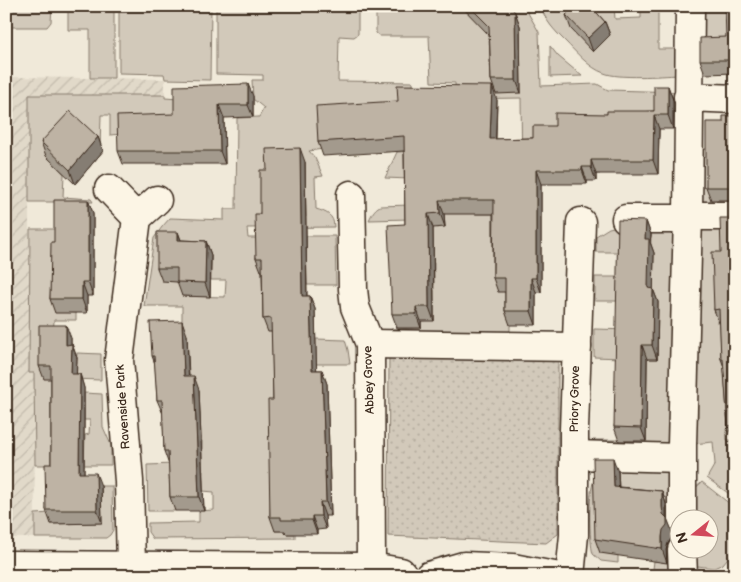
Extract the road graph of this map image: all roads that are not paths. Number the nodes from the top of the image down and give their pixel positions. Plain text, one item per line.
1 (690, 6) edge
2 (688, 97) junction
3 (735, 99) edge
4 (109, 189) dead end
5 (351, 196) dead end
6 (157, 200) dead end
7 (688, 216) junction
8 (735, 216) edge
9 (137, 218) junction
10 (626, 219) edge
11 (581, 222) dead end
12 (370, 344) junction
13 (577, 347) junction
14 (575, 455) junction
15 (682, 458) junction
16 (682, 510) edge
17 (682, 560) edge
18 (6, 565) edge
19 (131, 566) junction
20 (371, 567) junction
21 (168, 571) edge
22 (404, 576) edge
23 (429, 576) edge
24 (554, 576) edge
25 (570, 576) edge
26 (683, 576) edge

1 - 2 street
2 - 3 street
2 - 7 street
4 - 9 street
5 - 12 street, Abbey Grove
6 - 9 street
7 - 8 street
7 - 10 street
7 - 15 street
9 - 19 street, Ravenside Park
11 - 13 street, Priory Grove
12 - 13 street
12 - 20 street, Abbey Grove
13 - 14 street, Priory Grove
14 - 15 street
14 - 25 street, Priory Grove
15 - 16 street
17 - 26 street
18 - 19 street
19 - 21 street
20 - 21 street
20 - 22 street
23 - 24 street

